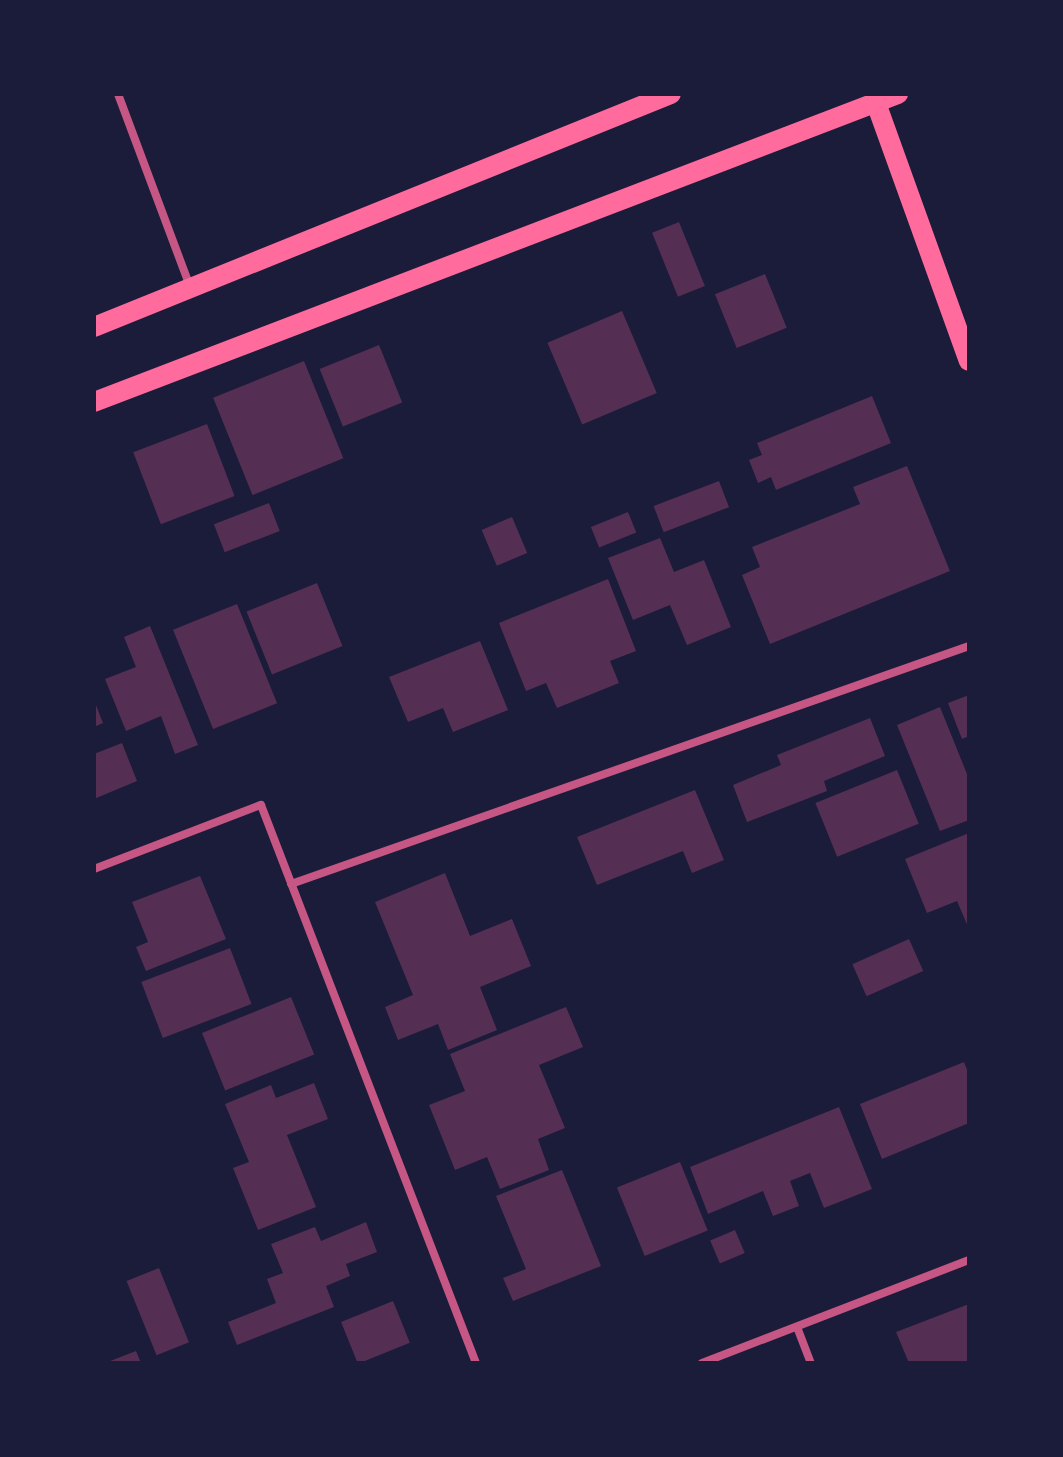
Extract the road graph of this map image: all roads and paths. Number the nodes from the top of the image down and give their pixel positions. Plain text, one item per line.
1 (118, 94) edge
2 (671, 94) edge
3 (898, 94) edge
4 (874, 97) edge
5 (192, 289) junction
6 (94, 327) edge
7 (969, 361) edge
8 (94, 402) edge
9 (969, 646) edge
10 (94, 869) edge
11 (291, 884) junction
12 (969, 1260) edge
13 (797, 1327) junction
14 (476, 1363) edge
15 (702, 1363) edge
16 (811, 1363) edge

1 - 5 street
2 - 5 main road
3 - 4 main road
4 - 7 main road
4 - 8 main road
5 - 6 main road
9 - 11 street
10 - 11 street
11 - 14 street
12 - 13 street
13 - 15 street
13 - 16 street

